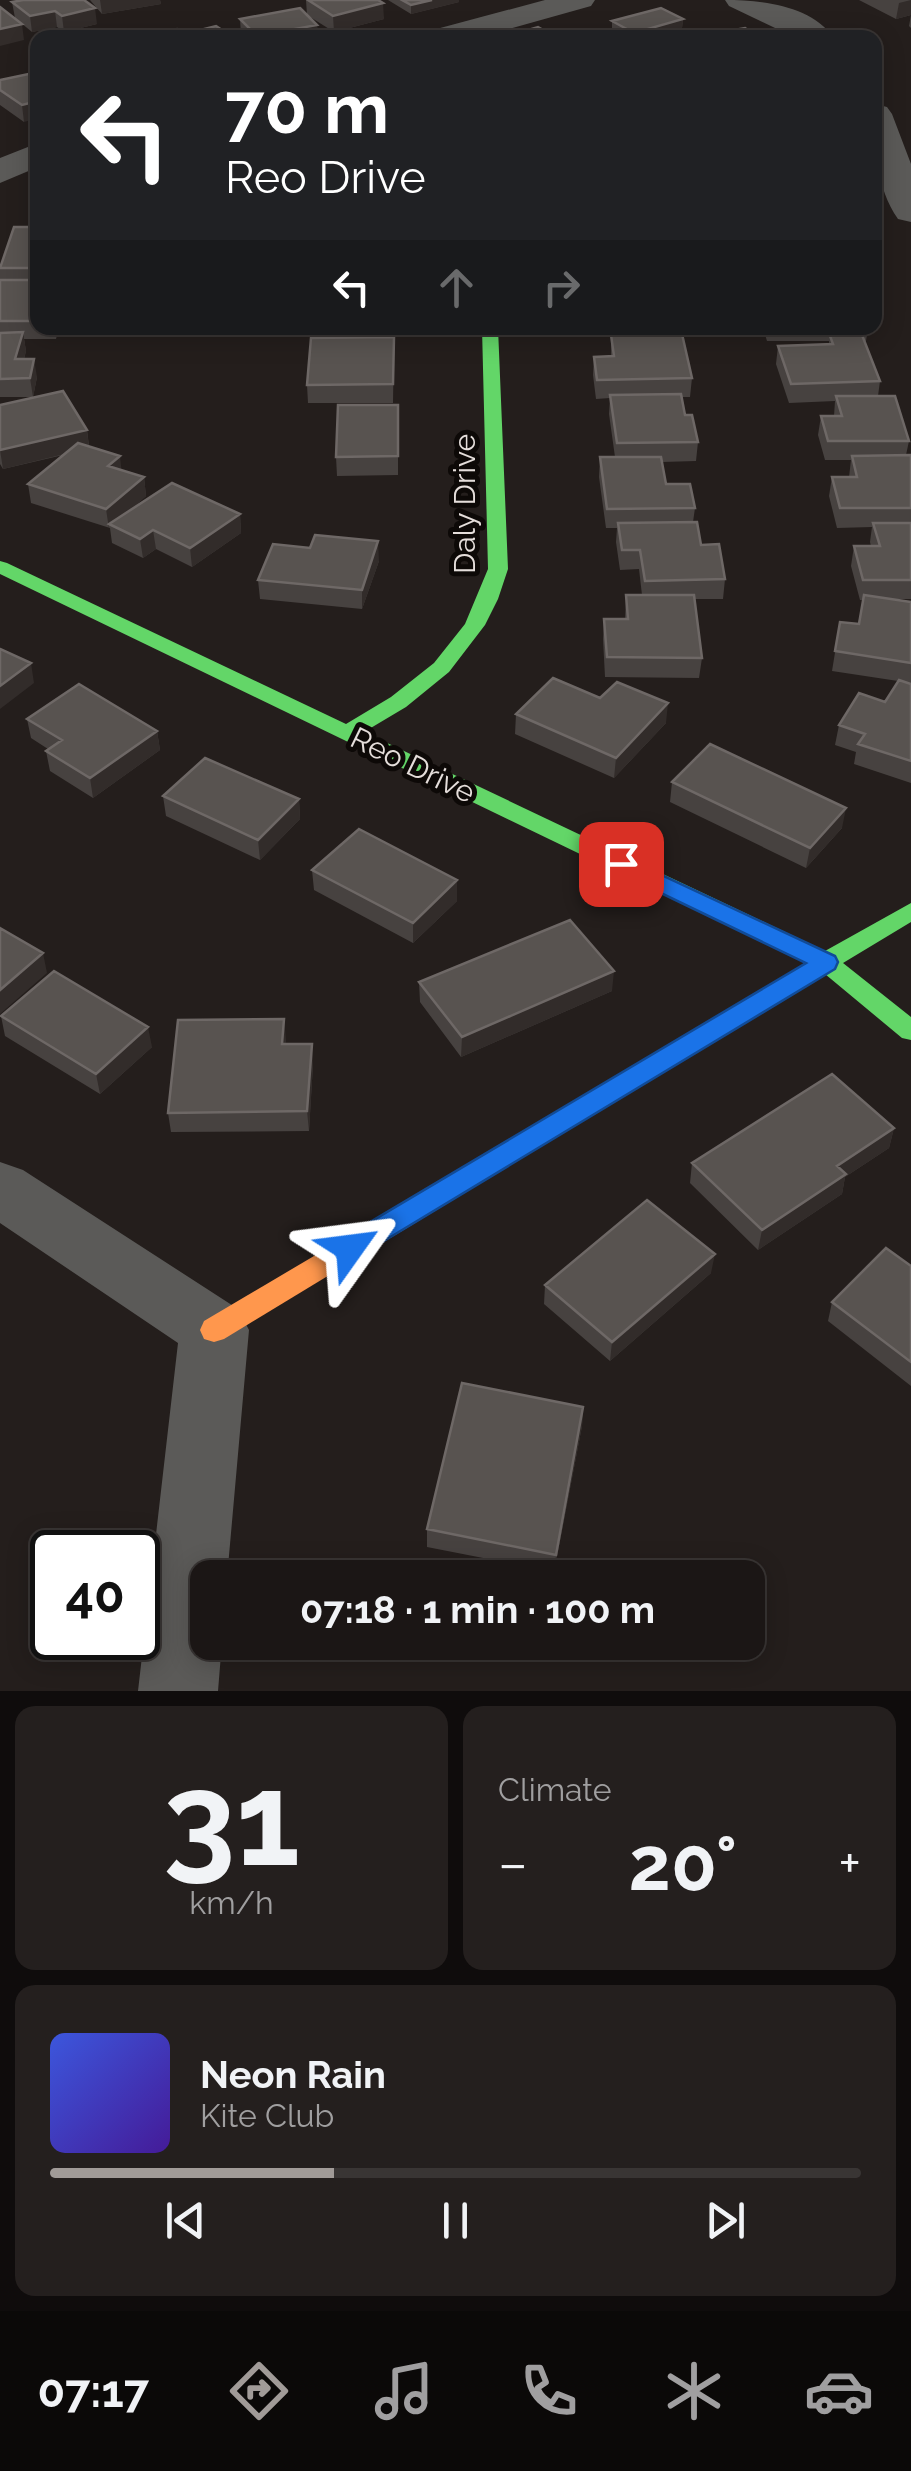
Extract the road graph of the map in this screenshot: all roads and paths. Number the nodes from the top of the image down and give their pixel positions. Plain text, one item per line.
1 (580, 0) edge
2 (740, 0) edge
3 (469, 30) edge
4 (807, 30) edge
5 (882, 133) edge
6 (30, 157) edge
7 (0, 172) edge
8 (911, 210) edge
9 (490, 335) edge
10 (0, 567) edge
11 (346, 733) junction
12 (911, 912) edge
13 (826, 962) junction
14 (911, 1032) edge
15 (0, 1188) edge
16 (214, 1330) junction
17 (178, 1691) edge

1 - 3 street
2 - 4 street
5 - 8 street
6 - 7 street
9 - 11 street, Daly Drive
10 - 11 street, Reo Drive
11 - 13 street, Reo Drive
12 - 13 street
13 - 14 street, Reo Drive
13 - 16 street
15 - 16 street
16 - 17 street

